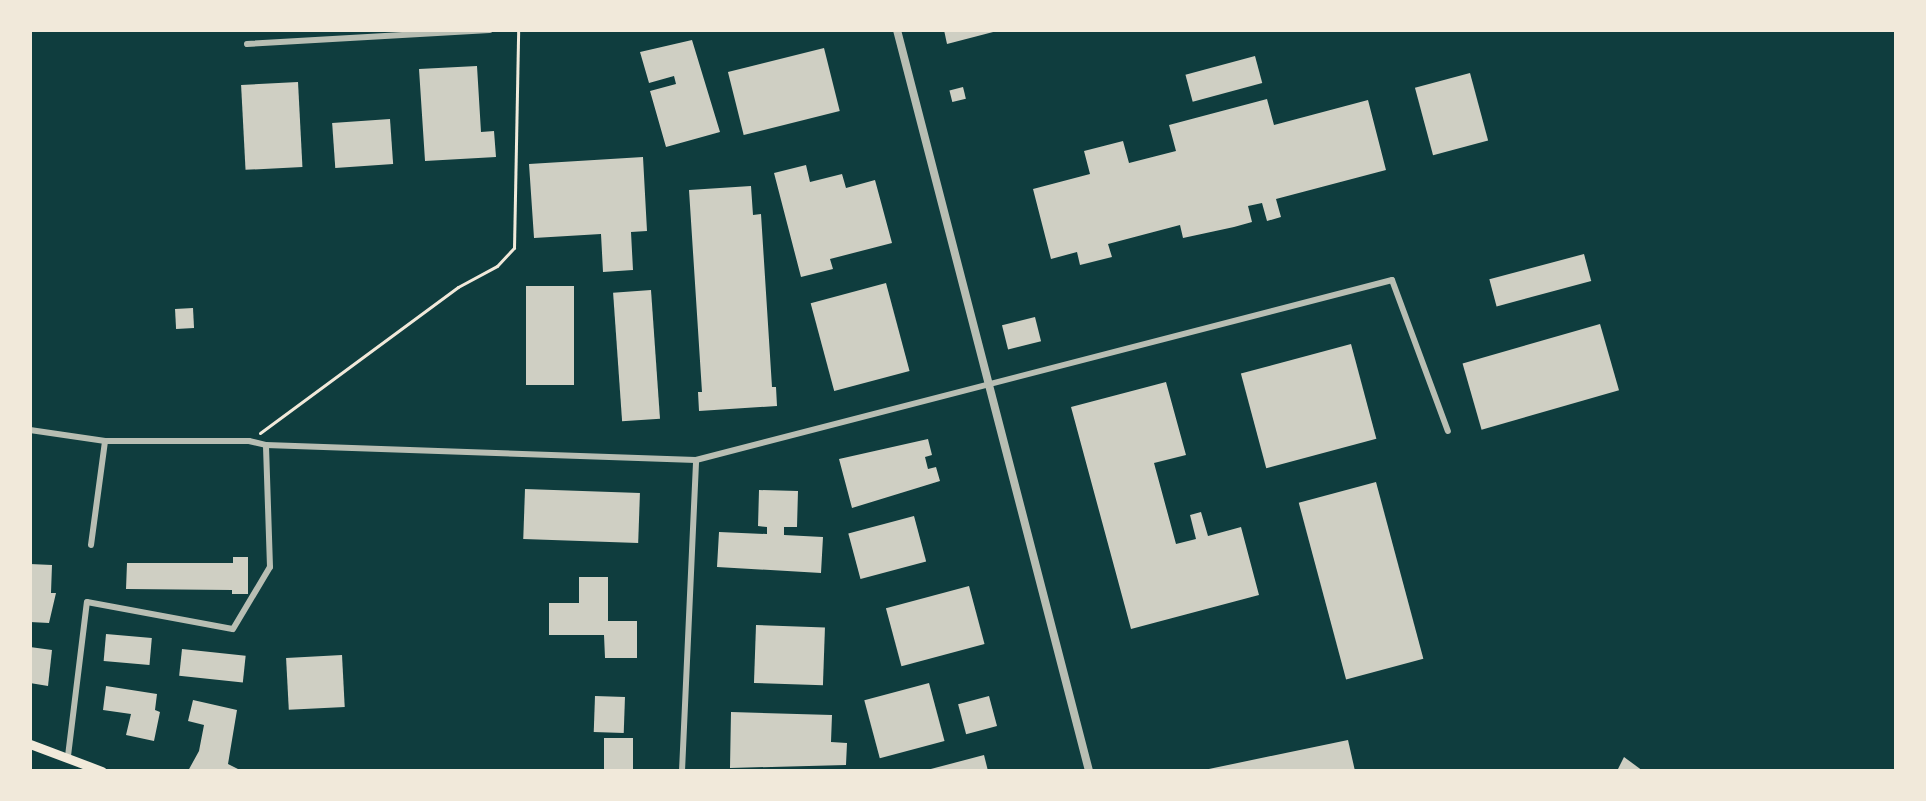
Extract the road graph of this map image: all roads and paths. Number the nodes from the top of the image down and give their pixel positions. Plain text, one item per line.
1 (490, 30) edge
2 (518, 30) edge
3 (897, 30) edge
4 (247, 44) dead end
5 (991, 386) junction
6 (30, 430) edge
7 (1448, 431) dead end
8 (105, 441) junction
9 (249, 441) junction
10 (266, 445) junction
11 (696, 460) junction
12 (91, 544) dead end
13 (30, 744) edge
14 (68, 756) junction
15 (102, 771) edge
16 (682, 771) edge
17 (1089, 771) edge

1 - 4 street
2 - 9 path
3 - 5 street
5 - 7 street
5 - 11 street
5 - 17 street
6 - 8 street
8 - 9 street
8 - 12 street
9 - 10 street
10 - 11 street
10 - 14 street
11 - 16 street
13 - 14 main road
14 - 15 main road

